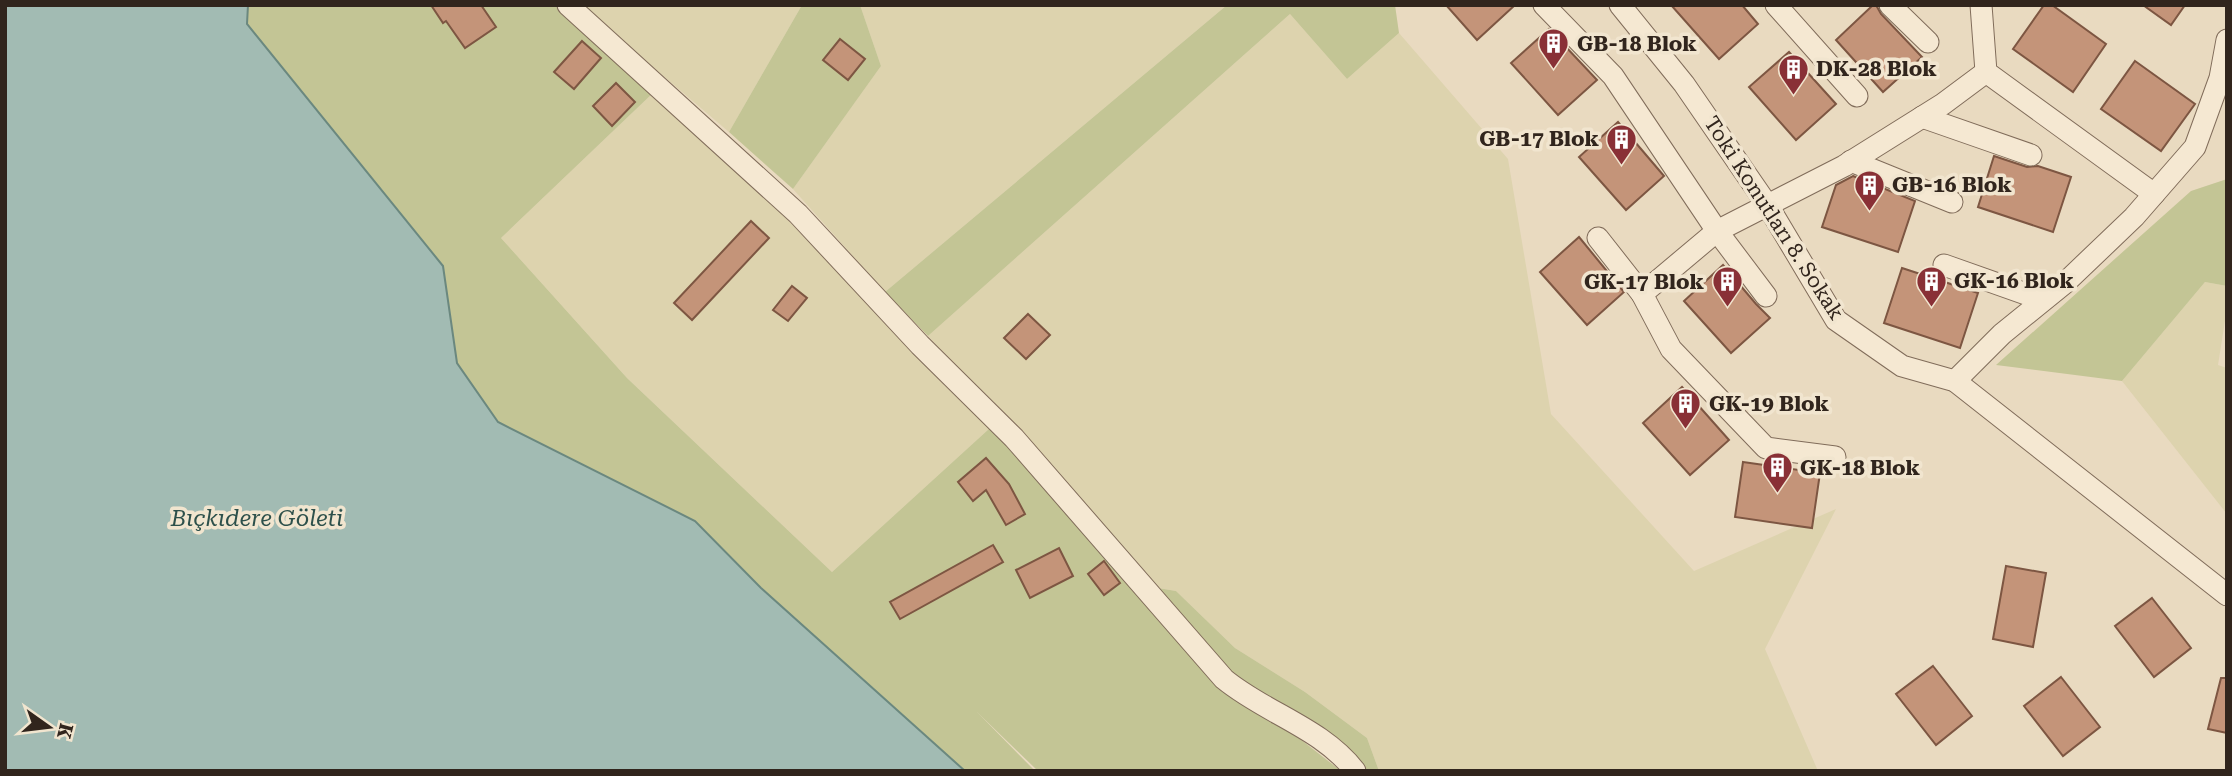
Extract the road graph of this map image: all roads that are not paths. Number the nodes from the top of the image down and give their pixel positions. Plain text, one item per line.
1 (568, 5) edge
2 (1544, 5) edge
3 (1620, 5) edge
4 (1776, 5) edge
5 (1890, 5) edge
6 (1981, 5) edge
7 (2227, 40) edge
8 (1928, 42) dead end
9 (1986, 72) junction
10 (1857, 96) dead end
11 (1922, 117) junction
12 (2032, 155) dead end
13 (1851, 161) junction
14 (2154, 194) junction
15 (1952, 202) dead end
16 (1768, 206) junction
17 (1717, 231) junction
18 (1598, 238) dead end
19 (1944, 265) dead end
20 (1642, 294) junction
21 (1766, 296) dead end
22 (2043, 300) junction
23 (1955, 381) junction
24 (1836, 457) dead end
25 (2227, 595) edge
26 (1355, 771) edge

1 - 26 street
2 - 17 street
3 - 16 street, Toki Konutları 8. Sokak
4 - 10 street
5 - 8 street
6 - 9 street
7 - 14 street
9 - 11 street
9 - 14 street
11 - 12 street
11 - 13 street
13 - 15 street
13 - 16 street
14 - 22 street
16 - 17 street
16 - 23 street, Toki Konutları 8. Sokak
17 - 20 street
17 - 21 street
18 - 20 street
19 - 22 street
20 - 24 street
22 - 23 street
23 - 25 street, Toki Konutları 8. Sokak

